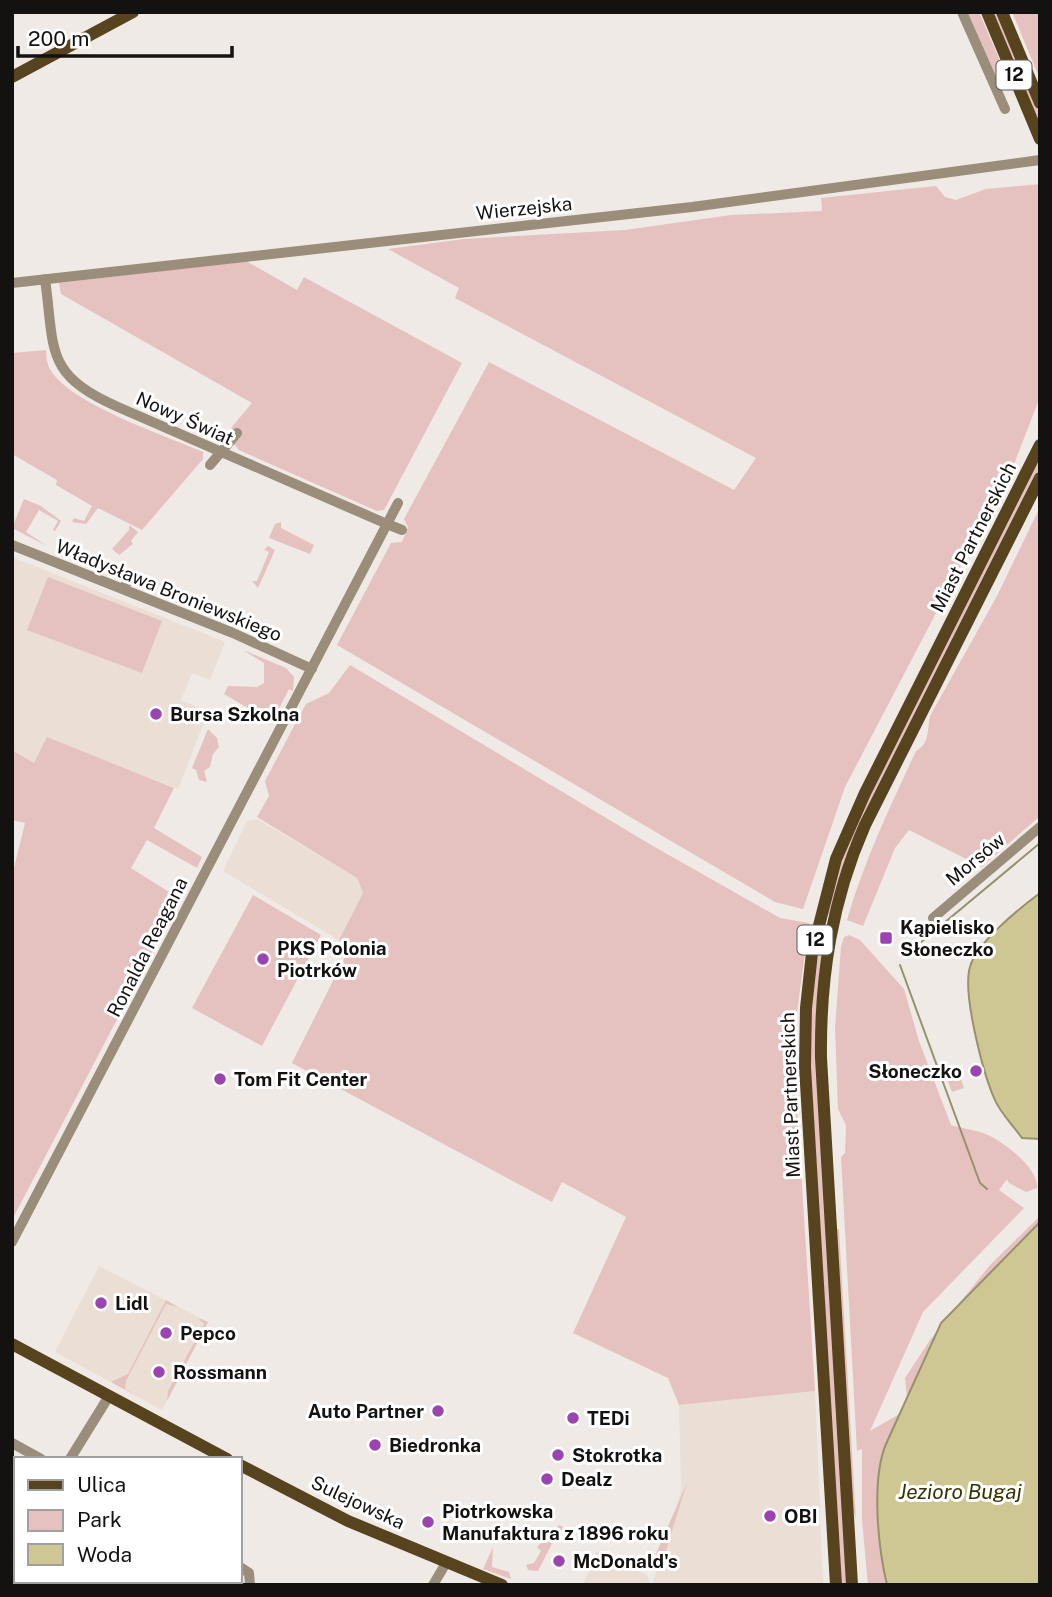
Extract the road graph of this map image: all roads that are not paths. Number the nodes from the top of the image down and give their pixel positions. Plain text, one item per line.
1 (133, 12) edge
2 (962, 12) edge
3 (987, 12) edge
4 (1002, 12) edge
5 (12, 77) edge
6 (1040, 103) edge
7 (1005, 109) dead end
8 (1040, 139) edge
9 (1040, 160) edge
10 (45, 279) junction
11 (12, 283) edge
12 (237, 433) dead end
13 (1040, 444) edge
14 (221, 453) junction
15 (210, 465) dead end
16 (1040, 478) edge
17 (398, 503) dead end
18 (387, 524) junction
19 (402, 530) dead end
20 (12, 545) edge
21 (130, 574) dead end
22 (124, 589) junction
23 (312, 669) junction
24 (1040, 827) edge
25 (933, 918) dead end
26 (12, 1242) edge
27 (12, 1344) edge
28 (109, 1396) junction
29 (12, 1443) edge
30 (37, 1457) edge
31 (71, 1457) edge
32 (221, 1457) edge
33 (242, 1466) edge
34 (446, 1563) junction
35 (244, 1569) edge
36 (250, 1585) edge
37 (433, 1585) edge
38 (502, 1585) edge
39 (836, 1585) edge
40 (852, 1585) edge

1 - 5 main road
2 - 7 street
3 - 8 main road, 12
4 - 6 main road, 12
9 - 10 street, Wierzejska
10 - 11 street, Wierzejska
10 - 14 street, Nowy Świat
12 - 14 street
13 - 39 main road, Miast Partnerskich / 12
14 - 15 street
14 - 18 street, Nowy Świat
16 - 40 main road, Miast Partnerskich / 12
17 - 18 street
18 - 19 street, Nowy Świat
18 - 23 street
20 - 22 street, Władysława Broniewskiego
21 - 22 street
22 - 23 street, Władysława Broniewskiego
23 - 26 street, Ronalda Reagana
24 - 25 street, Morsów
27 - 28 main road
28 - 31 street
28 - 32 main road
29 - 30 street
33 - 34 main road, Sulejowska
34 - 37 street
34 - 38 main road, Sulejowska
35 - 36 street

